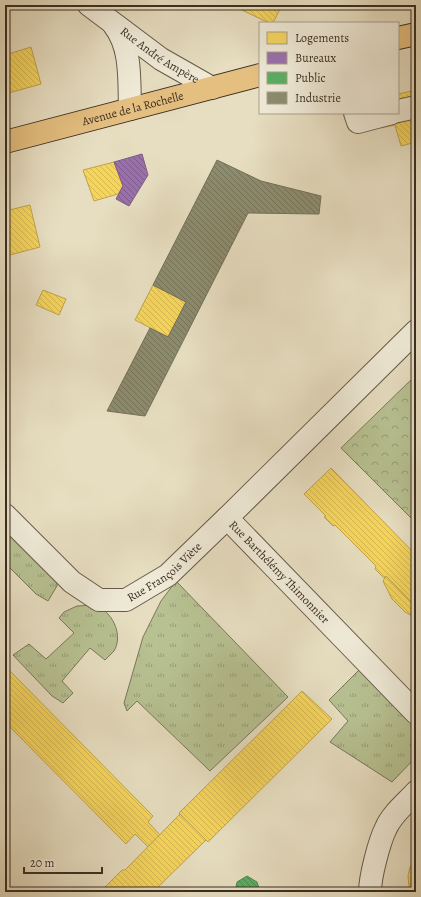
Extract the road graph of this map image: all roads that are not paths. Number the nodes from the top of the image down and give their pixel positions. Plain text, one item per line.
1 (89, 5) edge
2 (111, 20) junction
3 (416, 34) edge
4 (399, 38) edge
5 (259, 75) edge
6 (212, 88) junction
7 (416, 107) edge
8 (130, 109) junction
9 (399, 112) edge
10 (355, 114) edge
11 (388, 114) edge
12 (5, 142) edge
13 (416, 331) edge
14 (5, 515) edge
15 (227, 518) junction
16 (416, 713) edge
17 (416, 792) edge
18 (370, 892) edge

1 - 2 street, Rue André Ampère
2 - 6 street, Rue André Ampère
2 - 8 street, Rue André Ampère
3 - 4 main road
5 - 6 main road, Avenue de la Rochelle
6 - 8 main road, Avenue de la Rochelle
7 - 9 street
8 - 12 main road, Avenue de la Rochelle
10 - 11 street
13 - 15 street, Rue Barthélémy Thimonnier
14 - 15 street, Rue François Viète
15 - 16 street, Rue Barthélémy Thimonnier
17 - 18 street

